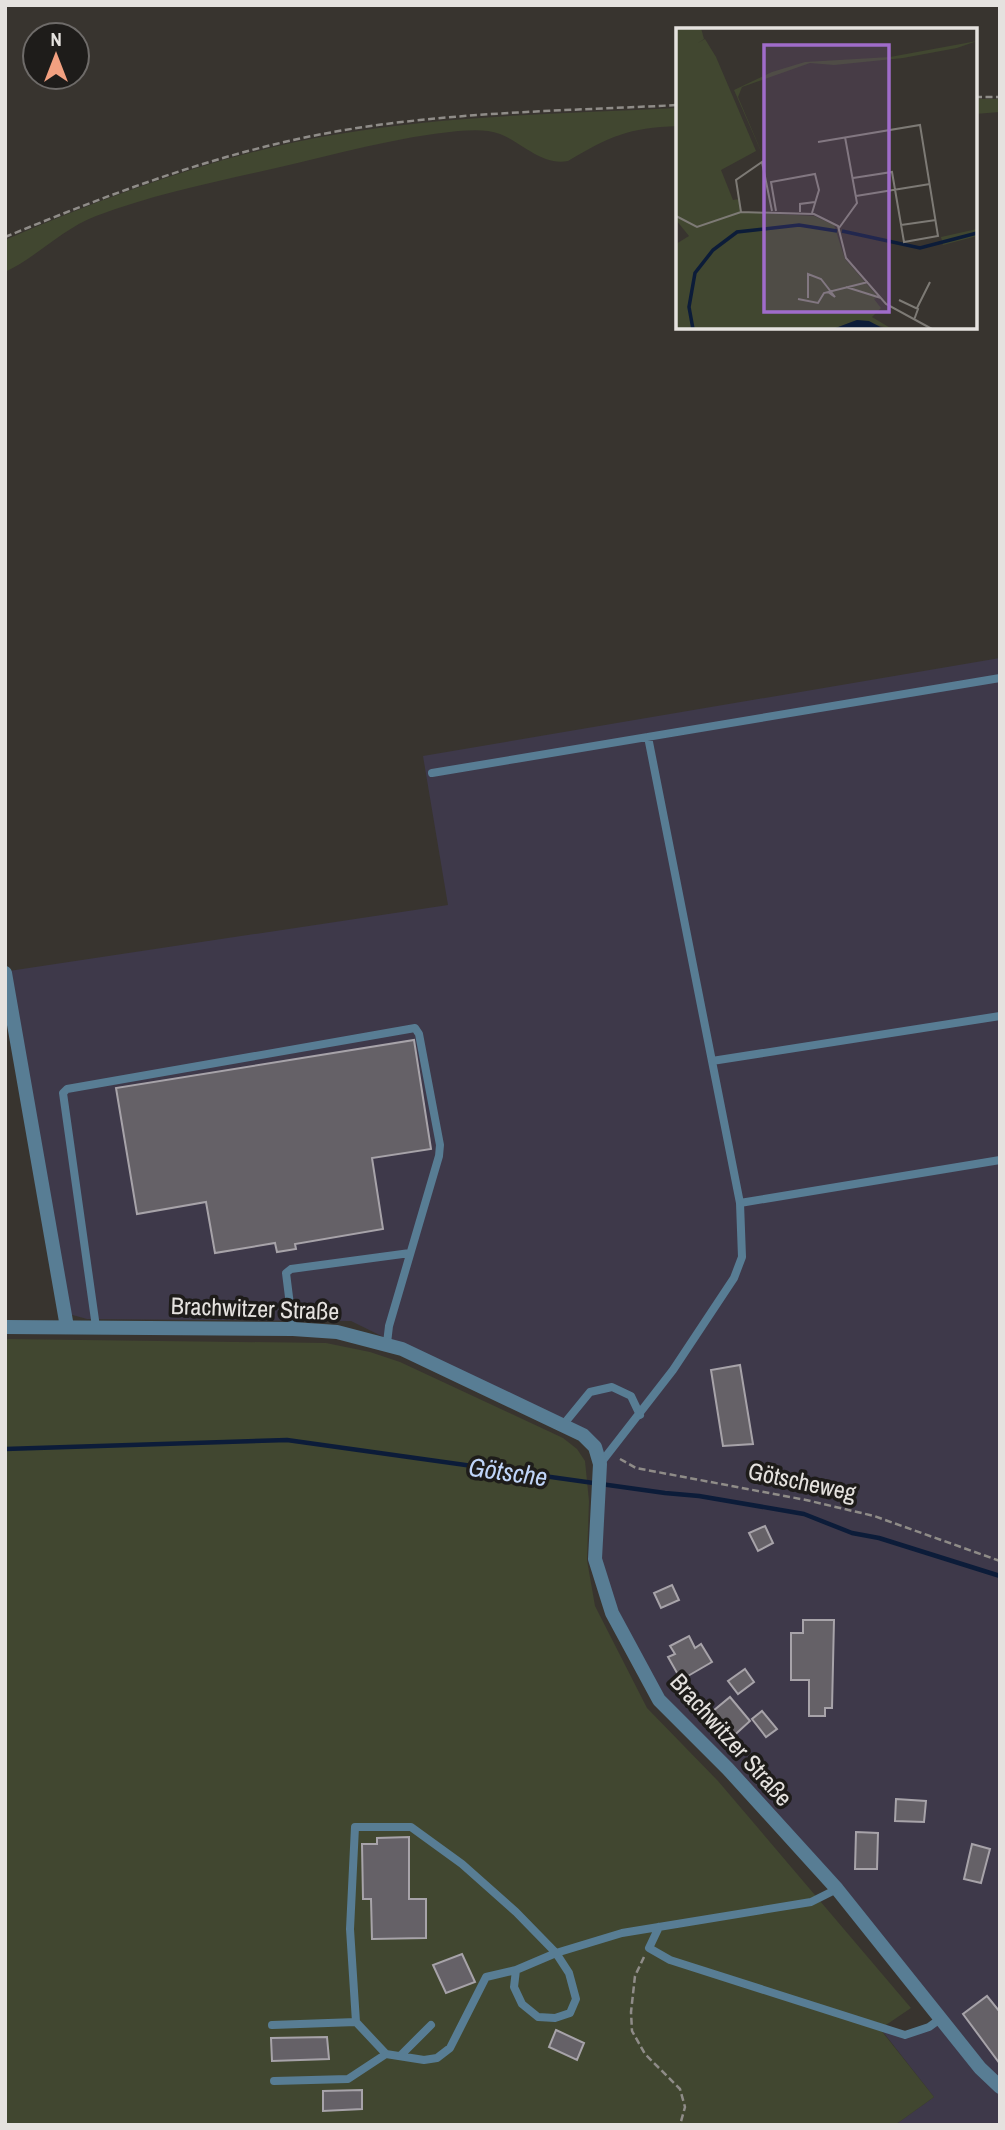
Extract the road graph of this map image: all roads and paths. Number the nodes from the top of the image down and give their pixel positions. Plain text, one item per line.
1 (977, 97) edge
2 (1000, 97) edge
3 (676, 106) edge
4 (5, 237) edge
5 (1000, 678) edge
6 (648, 737) junction
7 (432, 773) dead end
8 (5, 973) edge
9 (1000, 1016) edge
10 (712, 1061) junction
11 (1000, 1160) edge
12 (740, 1203) junction
13 (410, 1253) junction
14 (5, 1327) edge
15 (67, 1327) junction
16 (96, 1327) junction
17 (293, 1329) junction
18 (387, 1343) junction
19 (640, 1415) junction
20 (563, 1425) junction
21 (604, 1458) junction
22 (1000, 1561) edge
23 (836, 1889) junction
24 (659, 1927) junction
25 (649, 1948) junction
26 (556, 1953) junction
27 (516, 1970) junction
28 (940, 2019) junction
29 (356, 2022) junction
30 (272, 2025) dead end
31 (431, 2025) dead end
32 (386, 2054) junction
33 (401, 2055) junction
34 (274, 2081) dead end
35 (1000, 2087) edge
36 (680, 2125) edge

1 - 2 path
3 - 4 path
5 - 6 lane
6 - 7 lane
6 - 10 lane
8 - 15 street
9 - 10 lane
10 - 12 lane
11 - 12 lane
12 - 19 lane
13 - 16 lane
13 - 17 lane
13 - 18 lane
14 - 15 street, Brachwitzer Straße
15 - 16 street, Brachwitzer Straße
16 - 17 street, Brachwitzer Straße
17 - 18 street, Brachwitzer Straße
18 - 20 street, Brachwitzer Straße
19 - 20 lane
19 - 21 lane
20 - 21 street, Brachwitzer Straße
21 - 22 path, Götscheweg
21 - 23 street, Brachwitzer Straße
23 - 24 lane
23 - 28 street, Brachwitzer Straße
24 - 25 lane
24 - 26 lane
25 - 28 lane
25 - 36 path
26 - 27 lane
26 - 27 lane
26 - 29 lane
27 - 33 lane
28 - 35 street, Brachwitzer Straße
29 - 30 lane
29 - 32 lane
31 - 33 lane
32 - 33 lane
32 - 34 lane

